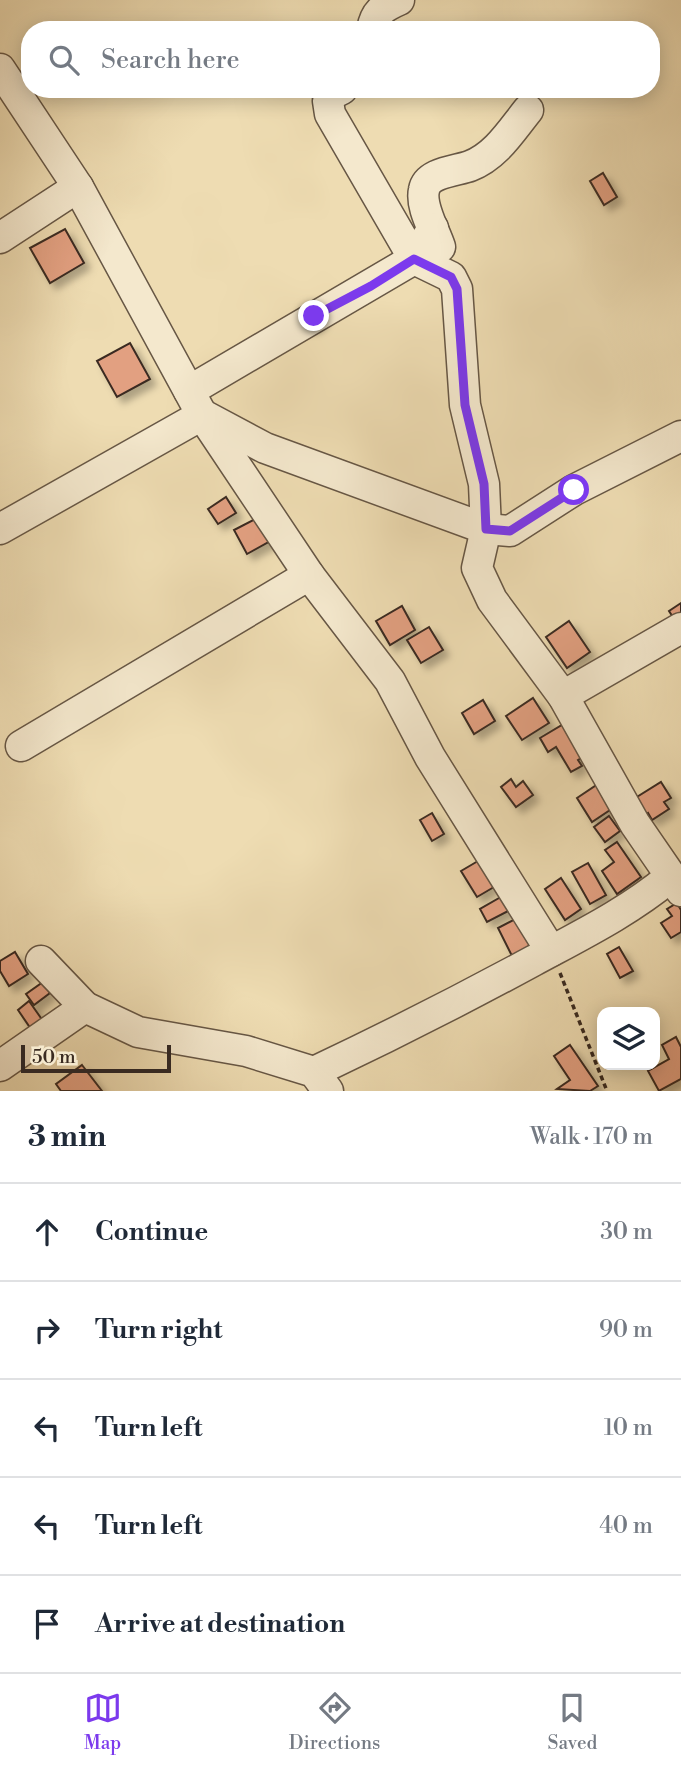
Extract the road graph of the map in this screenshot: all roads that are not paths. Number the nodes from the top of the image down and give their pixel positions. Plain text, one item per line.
1 (399, 0) edge
2 (373, 21) edge
3 (0, 69) edge
4 (330, 98) edge
5 (528, 110) dead end
6 (78, 187) junction
7 (433, 228) junction
8 (0, 239) edge
9 (414, 259) junction
10 (451, 277) junction
11 (195, 403) junction
12 (681, 436) edge
13 (0, 529) edge
14 (486, 529) junction
15 (309, 575) junction
16 (681, 628) edge
17 (564, 696) junction
18 (21, 746) dead end
19 (675, 884) edge
20 (551, 951) junction
21 (41, 961) dead end
22 (85, 1007) junction
23 (0, 1066) edge
24 (321, 1082) edge

1 - 2 street
3 - 6 street
4 - 9 street
5 - 7 street
6 - 8 street
6 - 11 street
7 - 9 street
7 - 10 street
9 - 10 street
9 - 11 street
10 - 14 street
11 - 13 street
11 - 14 street
11 - 15 street
12 - 14 street
14 - 17 street
15 - 18 street
15 - 20 street
16 - 17 street
17 - 19 street
19 - 20 street
20 - 24 street
21 - 22 street
22 - 23 street
22 - 24 street

